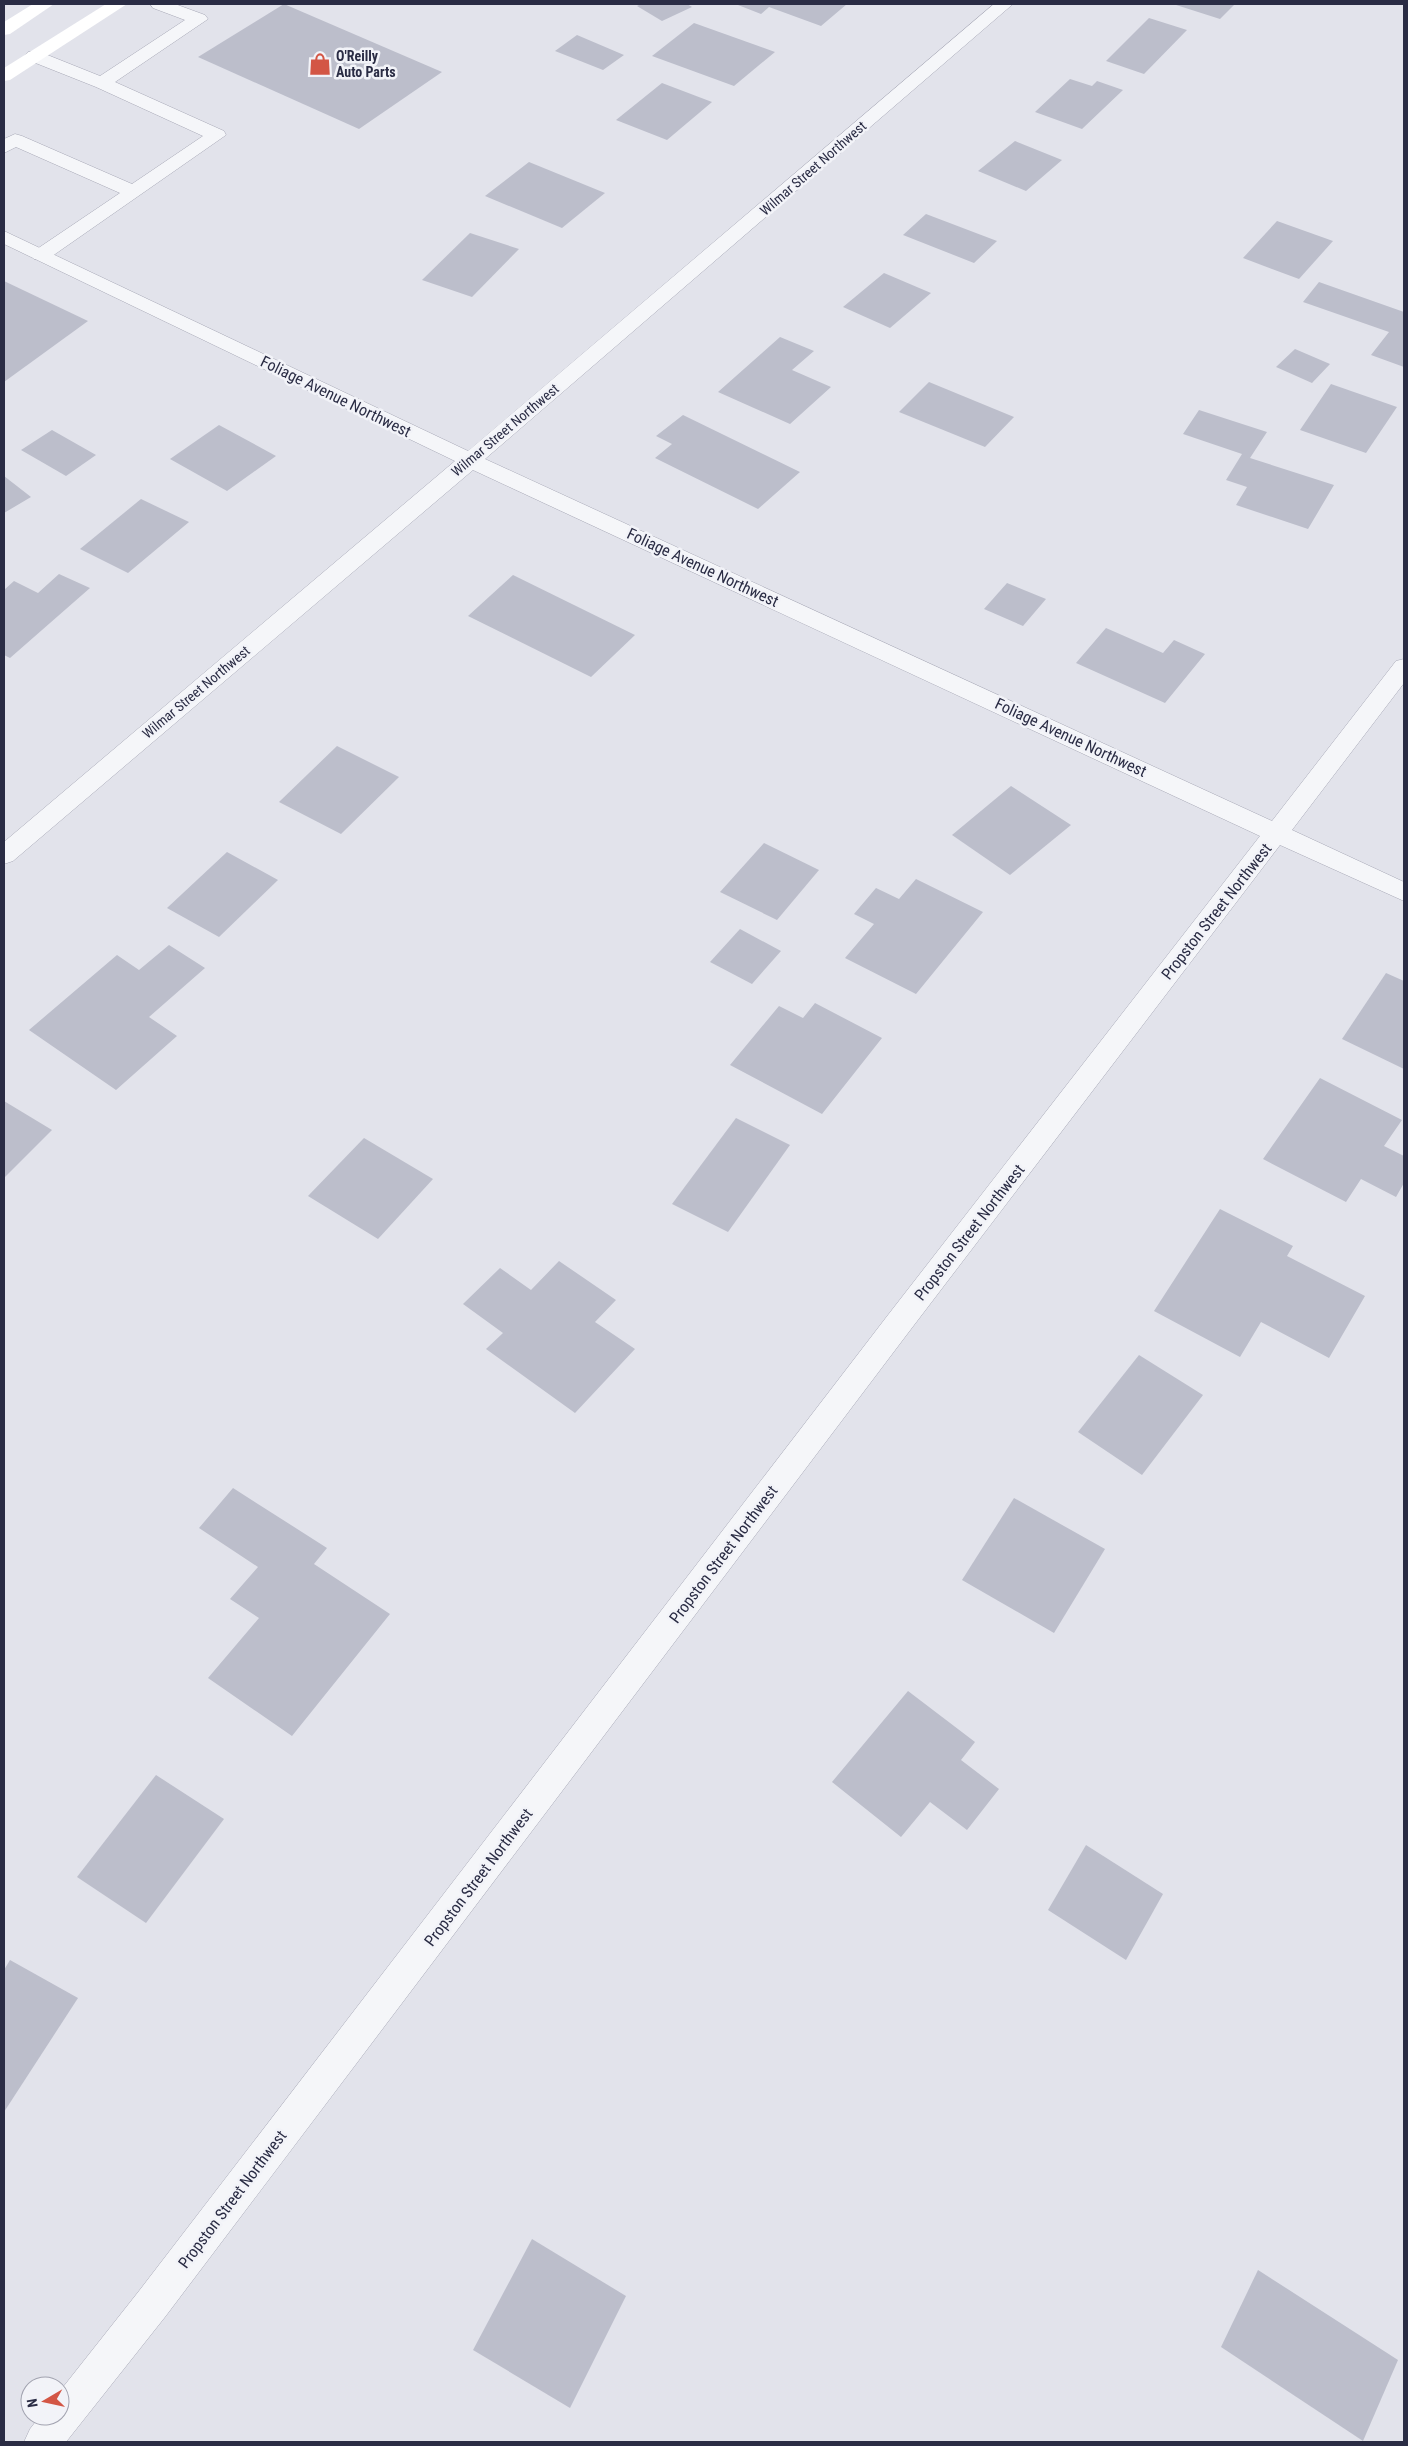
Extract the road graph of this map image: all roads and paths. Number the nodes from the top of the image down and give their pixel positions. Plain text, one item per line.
1 (45, 4) edge
2 (118, 4) edge
3 (159, 4) edge
4 (1004, 4) edge
5 (4, 30) edge
6 (34, 56) junction
7 (4, 76) edge
8 (102, 83) junction
9 (4, 147) edge
10 (134, 192) junction
11 (4, 237) edge
12 (40, 255) junction
13 (470, 460) junction
14 (1404, 668) edge
15 (1277, 832) junction
16 (4, 855) edge
17 (1404, 892) edge
18 (44, 2442) edge

1 - 5 main road
2 - 6 main road
3 - 8 street
4 - 13 street, Wilmar Street Northwest
6 - 7 main road
6 - 8 street
8 - 10 street
9 - 10 street
10 - 12 street
11 - 12 street, Foliage Avenue Northwest
12 - 13 street, Foliage Avenue Northwest
13 - 15 street, Foliage Avenue Northwest
13 - 16 street, Wilmar Street Northwest
14 - 15 street, Propston Street Northwest
15 - 17 street, Foliage Avenue Northwest
15 - 18 street, Propston Street Northwest

